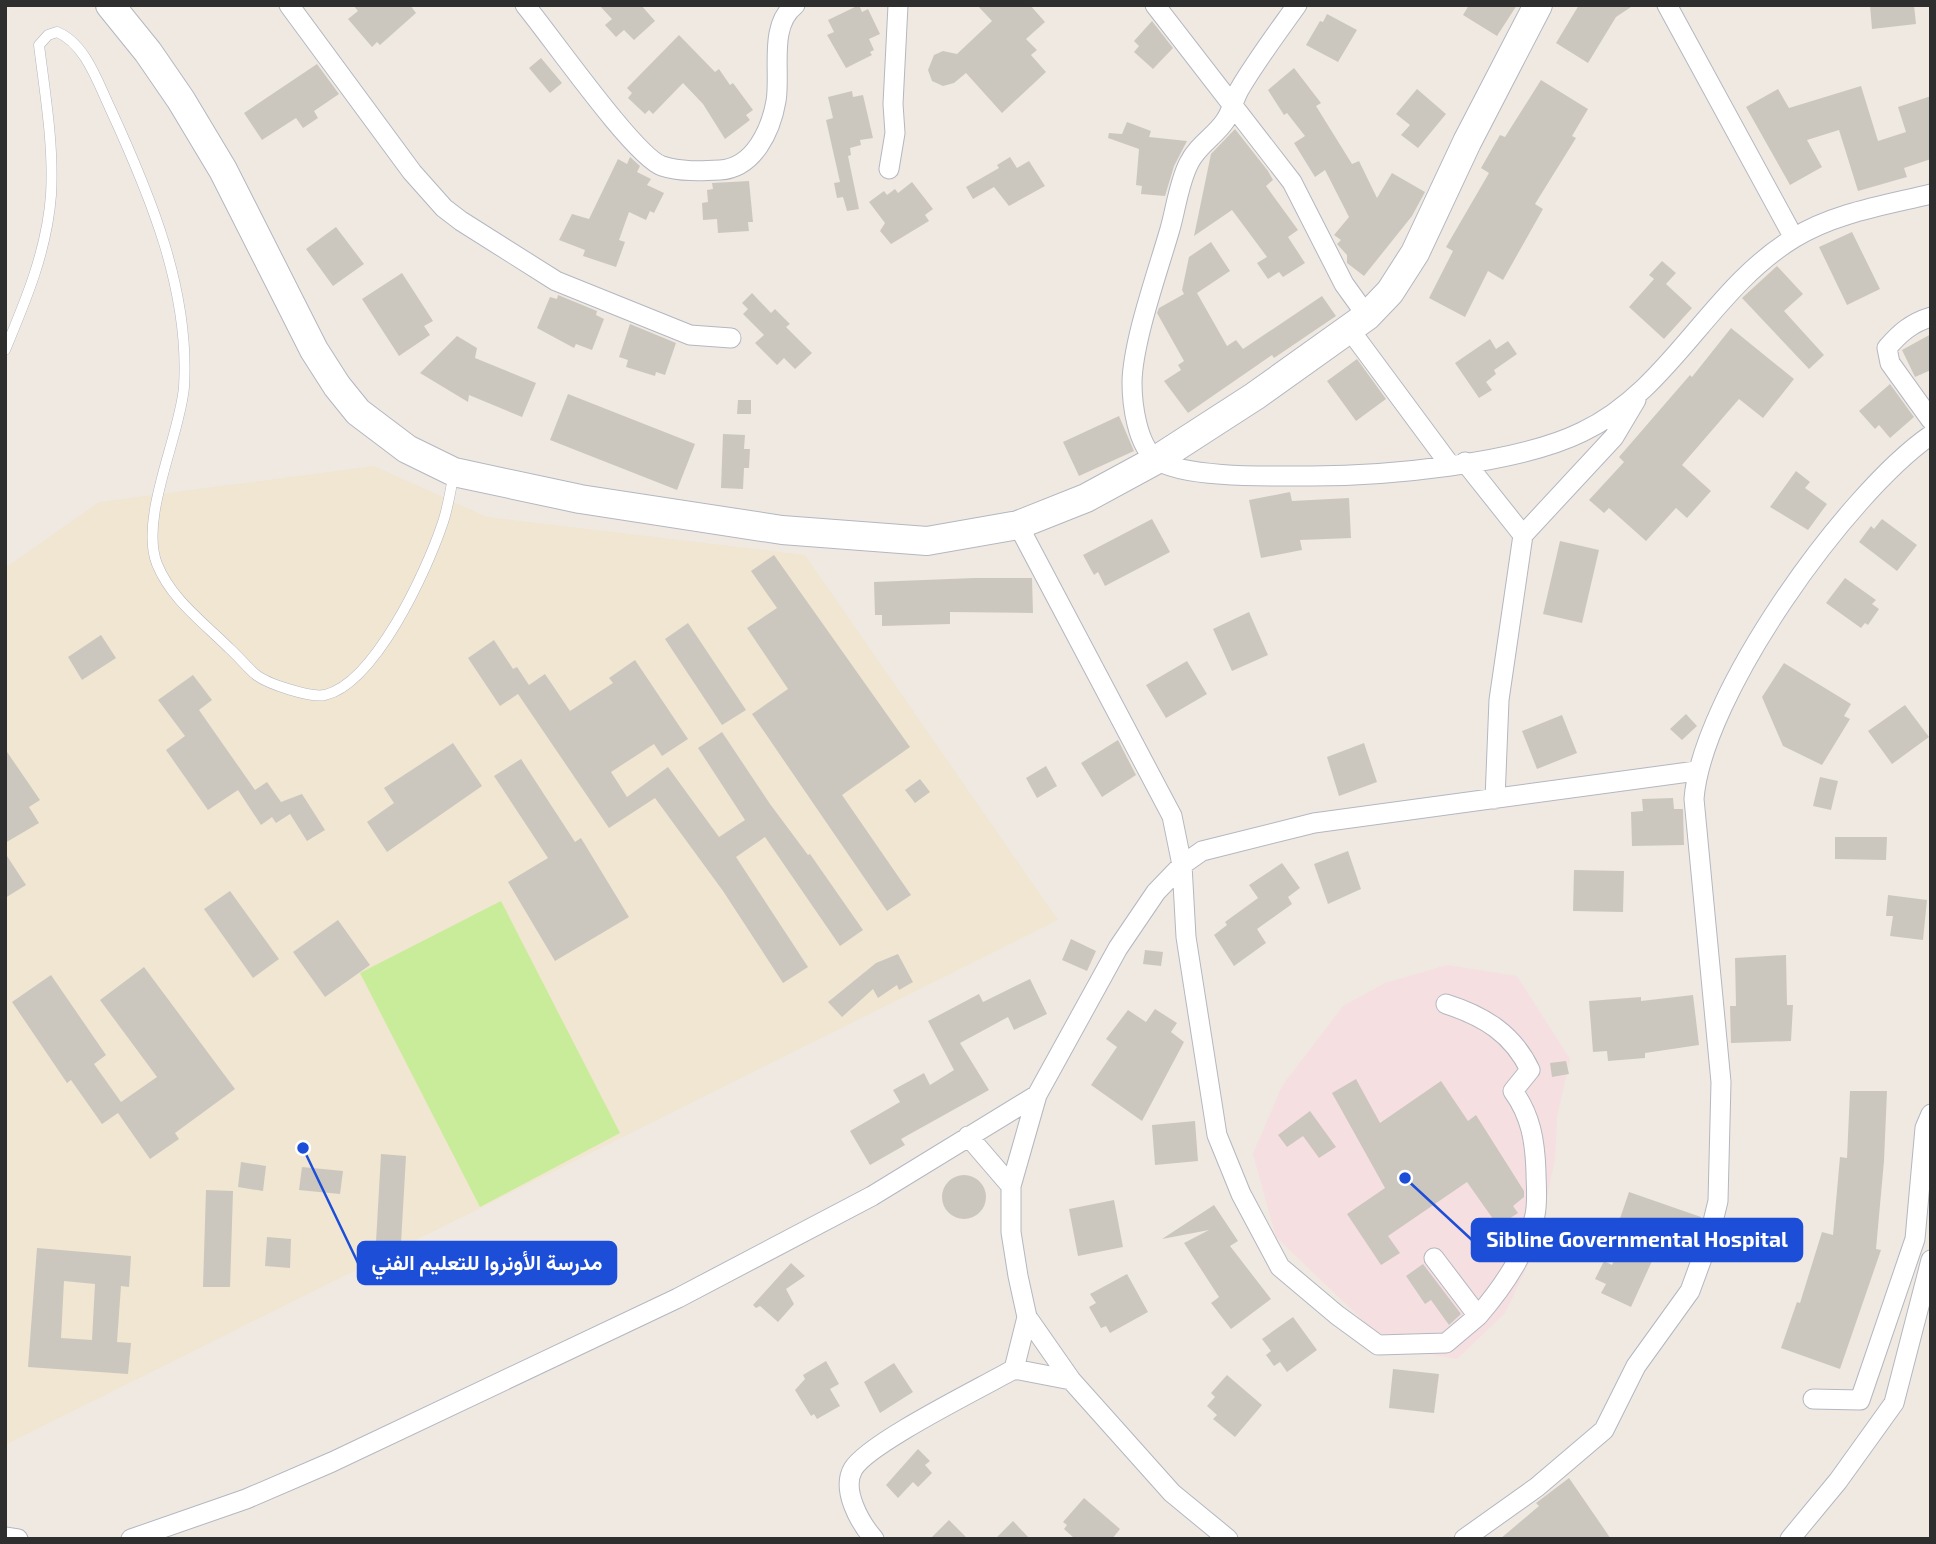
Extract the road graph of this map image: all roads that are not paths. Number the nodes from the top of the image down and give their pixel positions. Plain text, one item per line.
1 (289, 5) edge
2 (525, 5) edge
3 (795, 5) edge
4 (898, 5) edge
5 (1155, 5) edge
6 (1297, 5) edge
7 (1538, 5) edge
8 (1667, 5) edge
9 (125, 12) edge
10 (1233, 102) junction
11 (889, 169) dead end
12 (1931, 194) edge
13 (1794, 238) junction
14 (1931, 317) edge
15 (1358, 323) junction
16 (731, 338) dead end
17 (5, 350) edge
18 (1637, 396) junction
19 (1931, 420) edge
20 (1931, 435) edge
21 (1156, 460) junction
22 (1457, 463) junction
23 (454, 472) junction
24 (1018, 525) junction
25 (1523, 535) junction
26 (1696, 771) junction
27 (1494, 799) junction
28 (1182, 865) junction
29 (1446, 1004) dead end
30 (1037, 1095) junction
31 (1931, 1114) edge
32 (968, 1136) junction
33 (1011, 1185) junction
34 (1434, 1258) dead end
35 (1931, 1260) edge
36 (1027, 1317) junction
37 (1478, 1317) junction
38 (1014, 1369) junction
39 (1070, 1380) junction
40 (1814, 1399) dead end
41 (5, 1537) edge
42 (1790, 1538) edge
43 (19, 1539) edge
44 (131, 1539) edge
45 (874, 1539) edge
46 (1228, 1539) edge
47 (1464, 1539) edge

1 - 16 street
2 - 3 street
4 - 11 street
5 - 10 street
6 - 10 street
7 - 15 main road
8 - 13 street
9 - 23 main road
10 - 15 street
10 - 21 street
12 - 13 street
13 - 18 street
14 - 19 street
15 - 21 main road
15 - 22 street
17 - 23 lane
18 - 22 street
18 - 25 street
20 - 26 street
21 - 22 street
21 - 24 main road
22 - 25 street
23 - 24 main road
24 - 28 street
25 - 27 street
26 - 27 street
26 - 47 street
27 - 28 street
28 - 30 street
28 - 37 street
29 - 37 street
30 - 32 street
30 - 33 street
31 - 40 street
32 - 33 street
32 - 44 street
33 - 36 street
34 - 37 street
35 - 42 street
36 - 38 street
36 - 39 street
38 - 39 street
38 - 45 street
39 - 46 street
41 - 43 street

